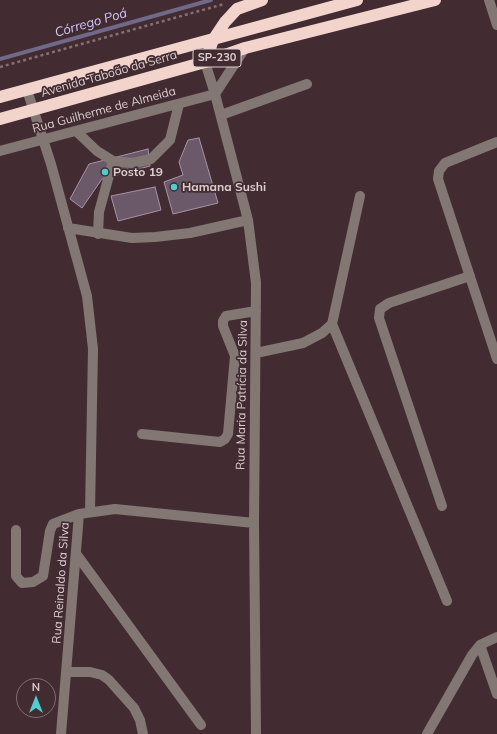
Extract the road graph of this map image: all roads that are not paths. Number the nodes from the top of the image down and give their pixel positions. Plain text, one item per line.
1 (262, 0) edge
2 (358, 0) edge
3 (435, 0) edge
4 (489, 0) edge
5 (497, 25) edge
6 (213, 40) junction
7 (245, 48) junction
8 (205, 62) junction
9 (307, 84) dead end
10 (28, 90) junction
11 (215, 94) junction
12 (0, 97) edge
13 (179, 104) junction
14 (34, 110) junction
15 (220, 115) junction
16 (0, 119) edge
17 (76, 131) junction
18 (43, 140) junction
19 (497, 142) edge
20 (0, 151) edge
21 (113, 161) junction
22 (360, 196) dead end
23 (248, 220) junction
24 (68, 228) junction
25 (98, 234) junction
26 (470, 276) junction
27 (256, 311) junction
28 (332, 324) junction
29 (256, 353) junction
30 (497, 359) edge
31 (142, 434) dead end
32 (442, 506) dead end
33 (90, 512) junction
34 (79, 514) junction
35 (254, 523) junction
36 (16, 530) dead end
37 (77, 555) junction
38 (447, 601) dead end
39 (497, 637) edge
40 (480, 645) junction
41 (67, 672) junction
42 (497, 694) edge
43 (201, 725) dead end
44 (61, 734) edge
45 (143, 734) edge
46 (256, 734) edge
47 (427, 734) edge

1 - 6 highway
2 - 6 highway, Avenida Taboão da Serra / SP-230
3 - 7 highway, Avenida Taboão da Serra / SP-230
4 - 5 street
6 - 8 highway
6 - 10 highway, Avenida Taboão da Serra / SP-230
7 - 8 highway, Avenida Taboão da Serra / SP-230
7 - 11 street
8 - 11 street, Rua Maria Patrícia da Silva
8 - 14 highway, Avenida Taboão da Serra / SP-230
9 - 15 street
10 - 12 highway, Avenida Taboão da Serra / SP-230
10 - 14 street
11 - 13 street, Rua Guilherme de Almeida
11 - 15 street, Rua Maria Patrícia da Silva
13 - 17 street, Rua Guilherme de Almeida
13 - 21 street
14 - 16 highway, Avenida Taboão da Serra / SP-230
14 - 18 street
15 - 23 street, Rua Maria Patrícia da Silva
17 - 18 street, Rua Guilherme de Almeida
17 - 21 street
18 - 20 street, Rua Guilherme de Almeida
18 - 24 street
19 - 26 street
21 - 25 street
22 - 28 street
23 - 25 street
23 - 27 street, Rua Maria Patrícia da Silva
24 - 25 street
24 - 33 street
26 - 30 street
26 - 32 street
27 - 29 street, Rua Maria Patrícia da Silva
27 - 31 street
28 - 29 street
28 - 38 street
29 - 35 street, Rua Maria Patrícia da Silva
33 - 34 street, Rua Reinaldo da Silva
33 - 35 street, Rua Reinaldo da Silva
34 - 36 street
34 - 37 street, Rua Reinaldo da Silva
35 - 46 street, Rua Maria Patrícia da Silva
37 - 41 street, Rua Reinaldo da Silva
37 - 43 street
39 - 40 street
40 - 42 street
40 - 47 street
41 - 44 street, Rua Reinaldo da Silva
41 - 45 street

